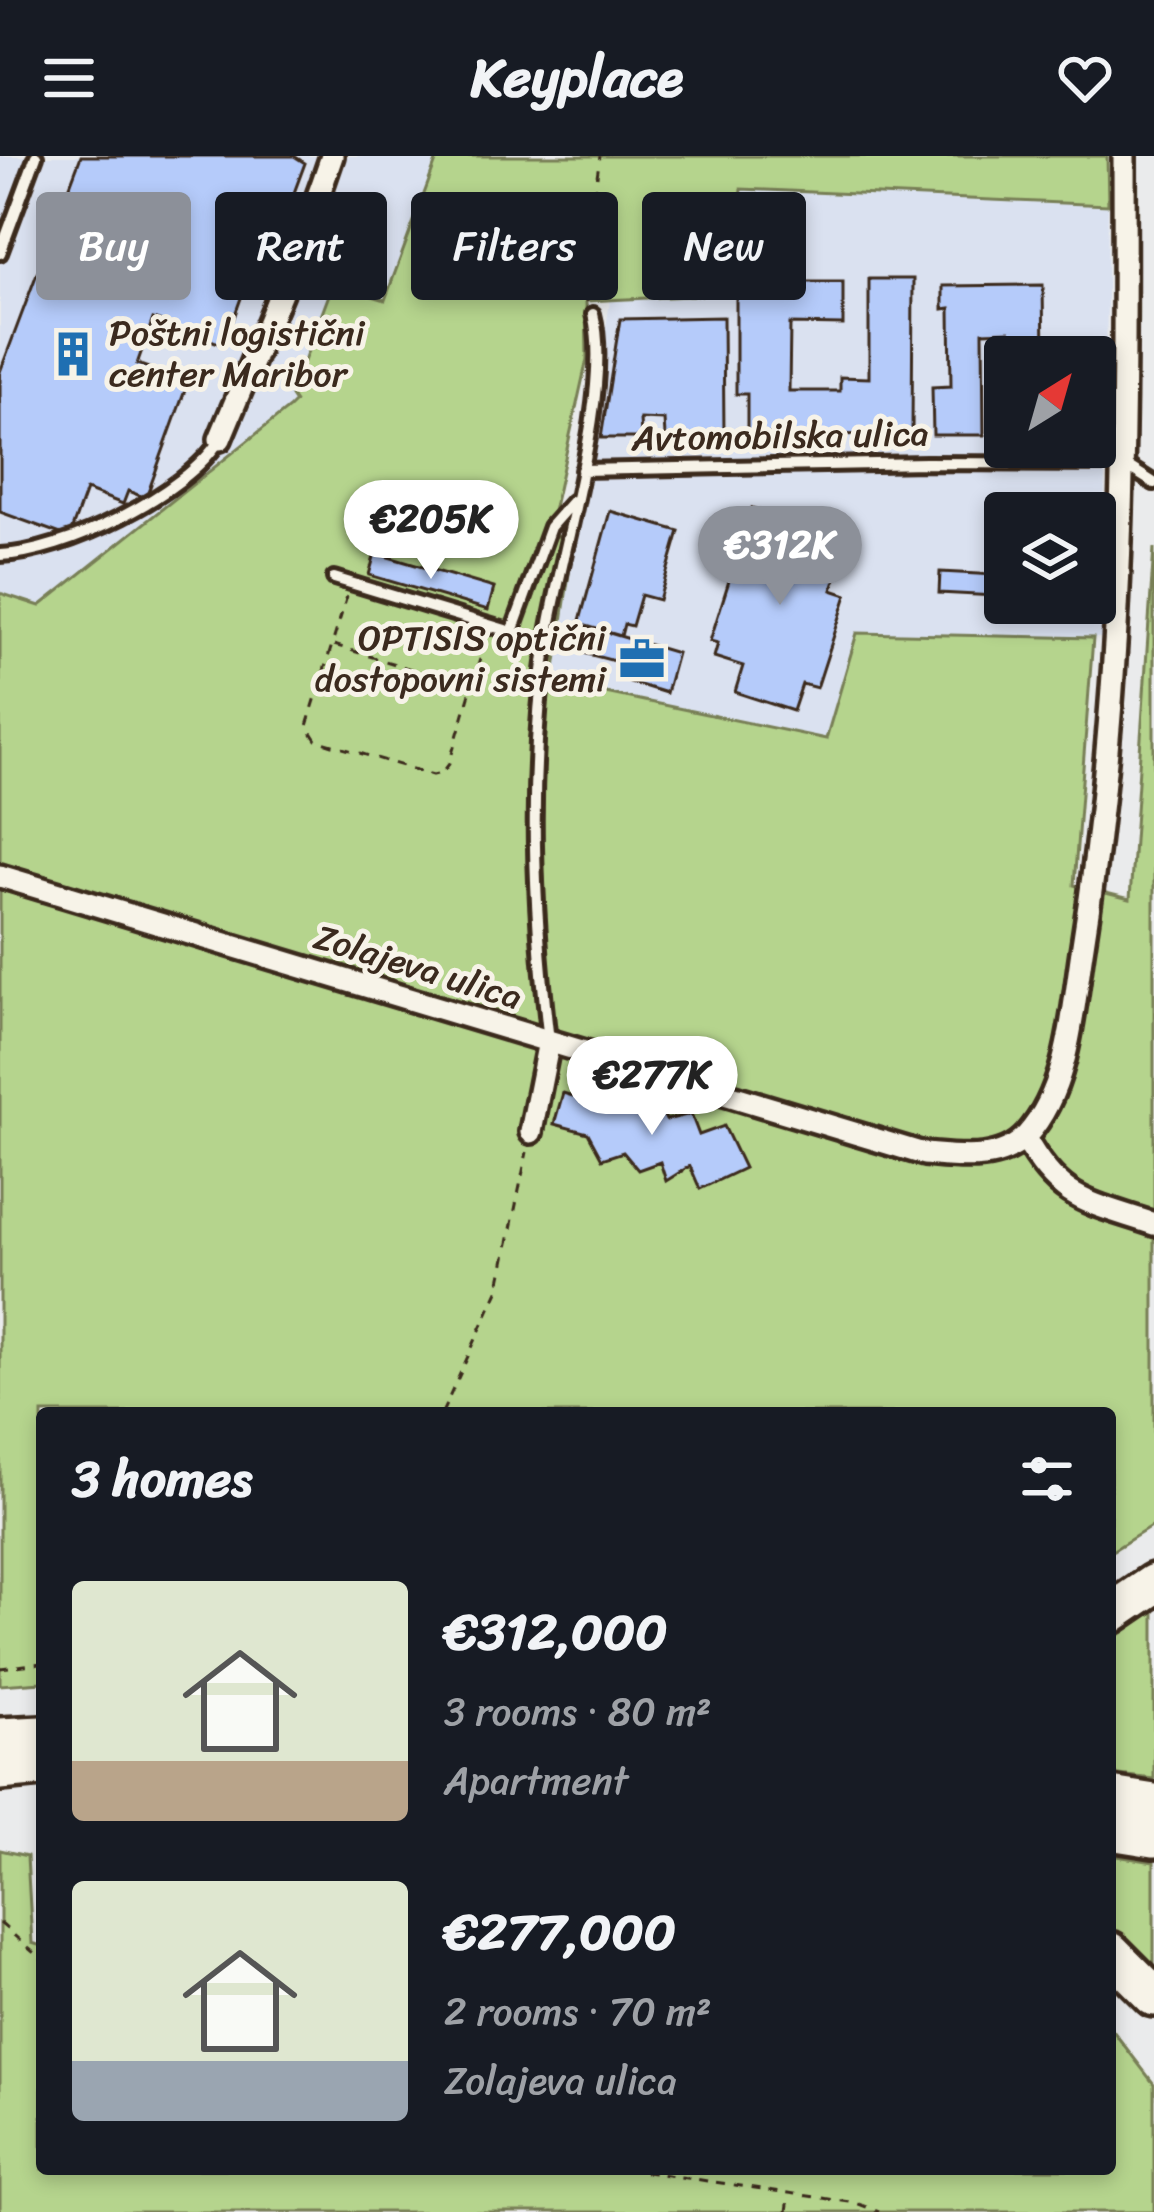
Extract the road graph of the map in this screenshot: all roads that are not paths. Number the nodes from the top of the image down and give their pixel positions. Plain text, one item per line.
1 (36, 156) edge
2 (332, 156) edge
3 (1124, 156) edge
4 (0, 254) edge
5 (593, 314) road end
6 (220, 439) joint
7 (1124, 464) junction
8 (582, 470) junction
9 (1154, 483) edge
10 (575, 499) junction
11 (0, 556) edge
12 (334, 578) dead end
13 (0, 876) edge
14 (549, 1041) junction
15 (531, 1132) road end
16 (1024, 1138) junction
17 (1154, 1224) edge
18 (1154, 1584) edge
19 (1116, 1610) edge
20 (36, 1736) edge
21 (0, 1738) edge
22 (36, 1767) edge
23 (0, 1770) edge
24 (1116, 1798) edge
25 (1154, 1804) edge
26 (1116, 1831) edge
27 (1154, 1837) edge
28 (1116, 1958) edge
29 (1154, 1996) edge

1 - 4 lane
2 - 6 street
3 - 7 street
5 - 8 lane, Avtomobilska ulica
6 - 11 lane
7 - 8 lane, Avtomobilska ulica
7 - 9 lane
7 - 16 street
8 - 10 lane, Avtomobilska ulica
10 - 12 lane
10 - 14 lane, Avtomobilska ulica
13 - 14 street, Zolajeva ulica
14 - 15 street
14 - 16 street, Zolajeva ulica
16 - 17 street
18 - 19 highway
20 - 21 highway
22 - 23 highway
24 - 25 highway
26 - 27 highway
28 - 29 highway

